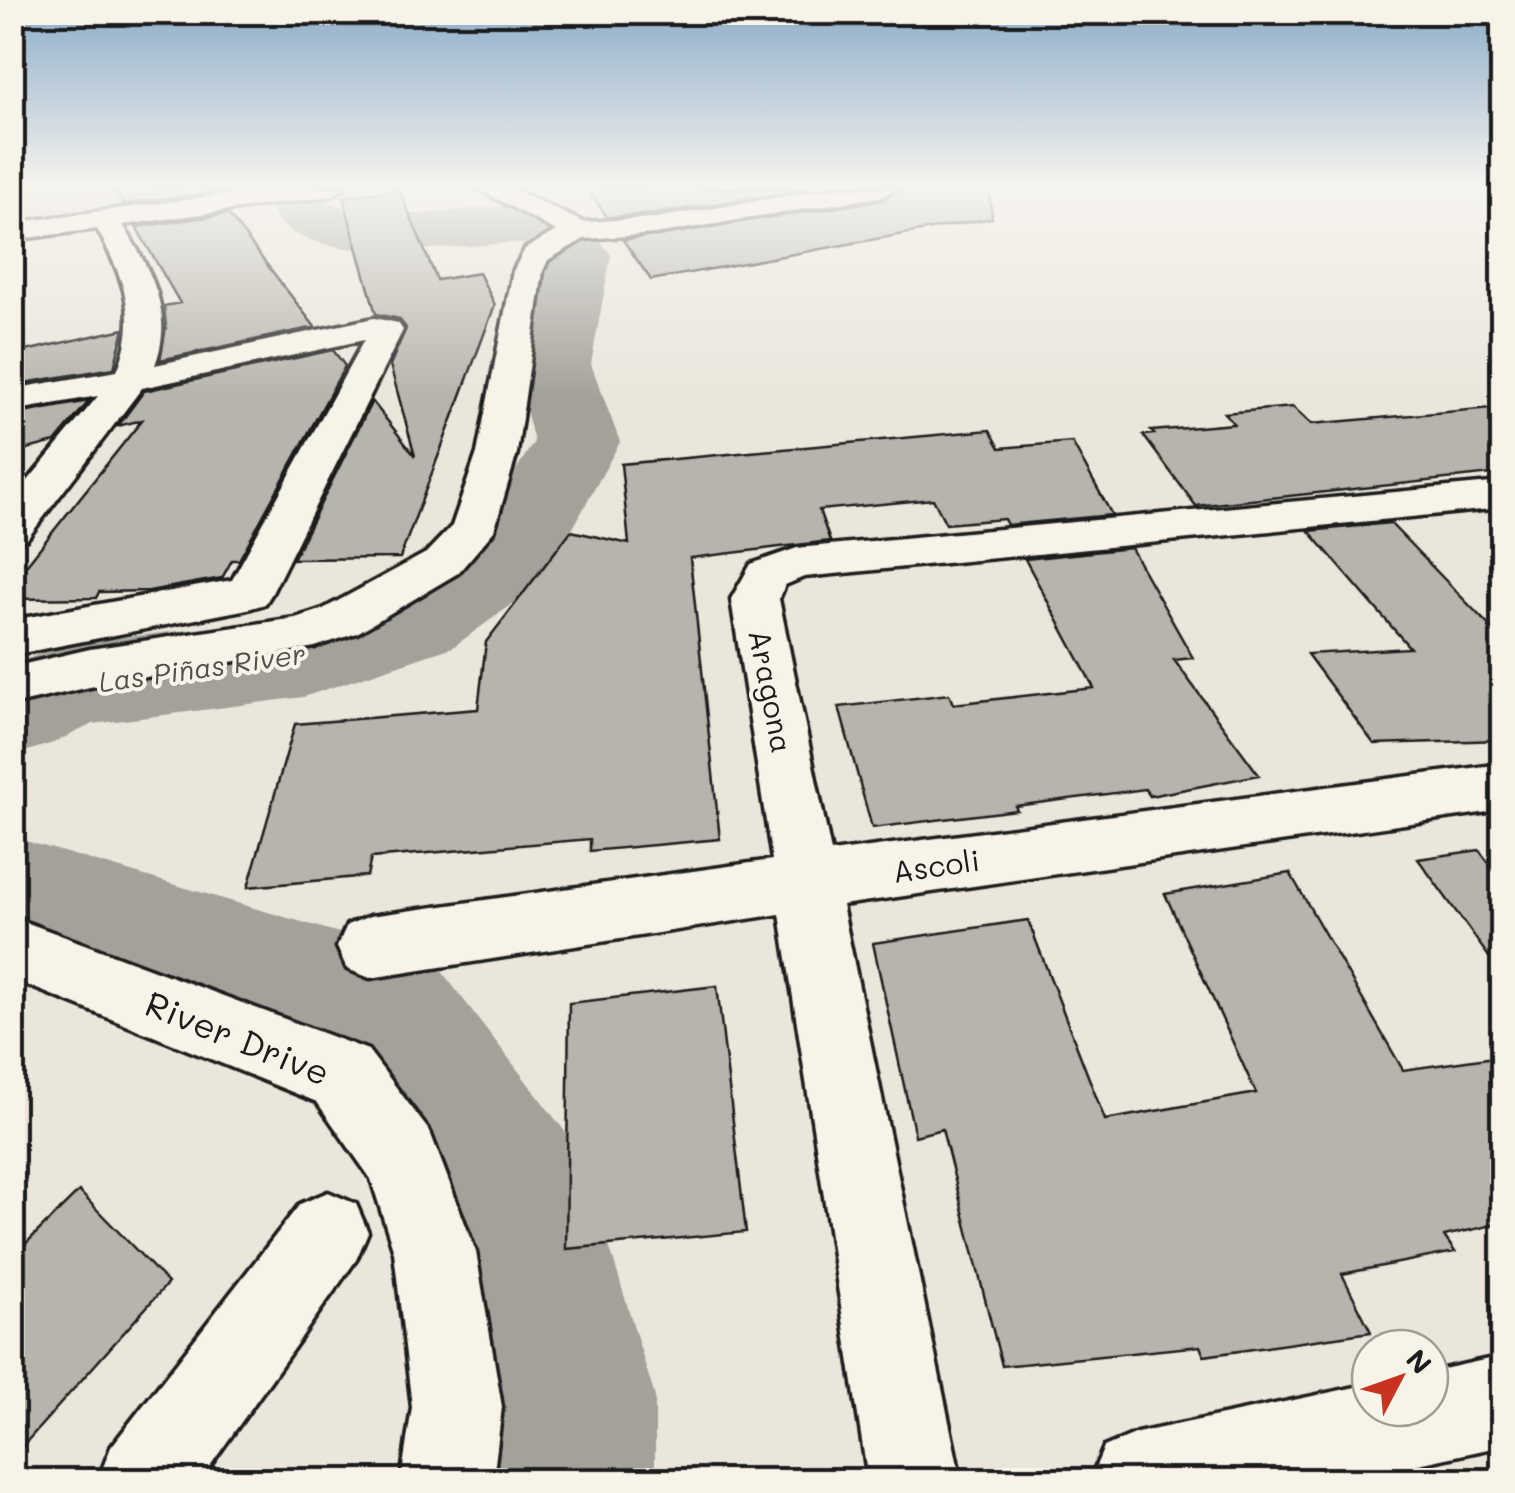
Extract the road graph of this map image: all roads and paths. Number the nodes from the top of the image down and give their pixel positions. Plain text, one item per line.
1 (128, 258) edge
2 (542, 258) edge
3 (132, 378) junction
4 (12, 400) edge
5 (1502, 495) edge
6 (17, 520) edge
7 (12, 638) edge
8 (12, 686) edge
9 (1502, 787) edge
10 (808, 882) junction
11 (12, 948) edge
12 (370, 948) dead end
13 (328, 1232) dead end
14 (1502, 1401) edge
15 (144, 1480) edge
16 (447, 1480) edge
17 (915, 1480) edge
18 (1137, 1480) edge

1 - 3 street
2 - 8 street
3 - 4 street
3 - 6 street
3 - 7 street
5 - 10 street, Aragona
9 - 10 street, Ascoli
10 - 12 street, Ascoli
10 - 17 street, Aragona
11 - 16 street, River Drive
13 - 15 street
14 - 18 street

